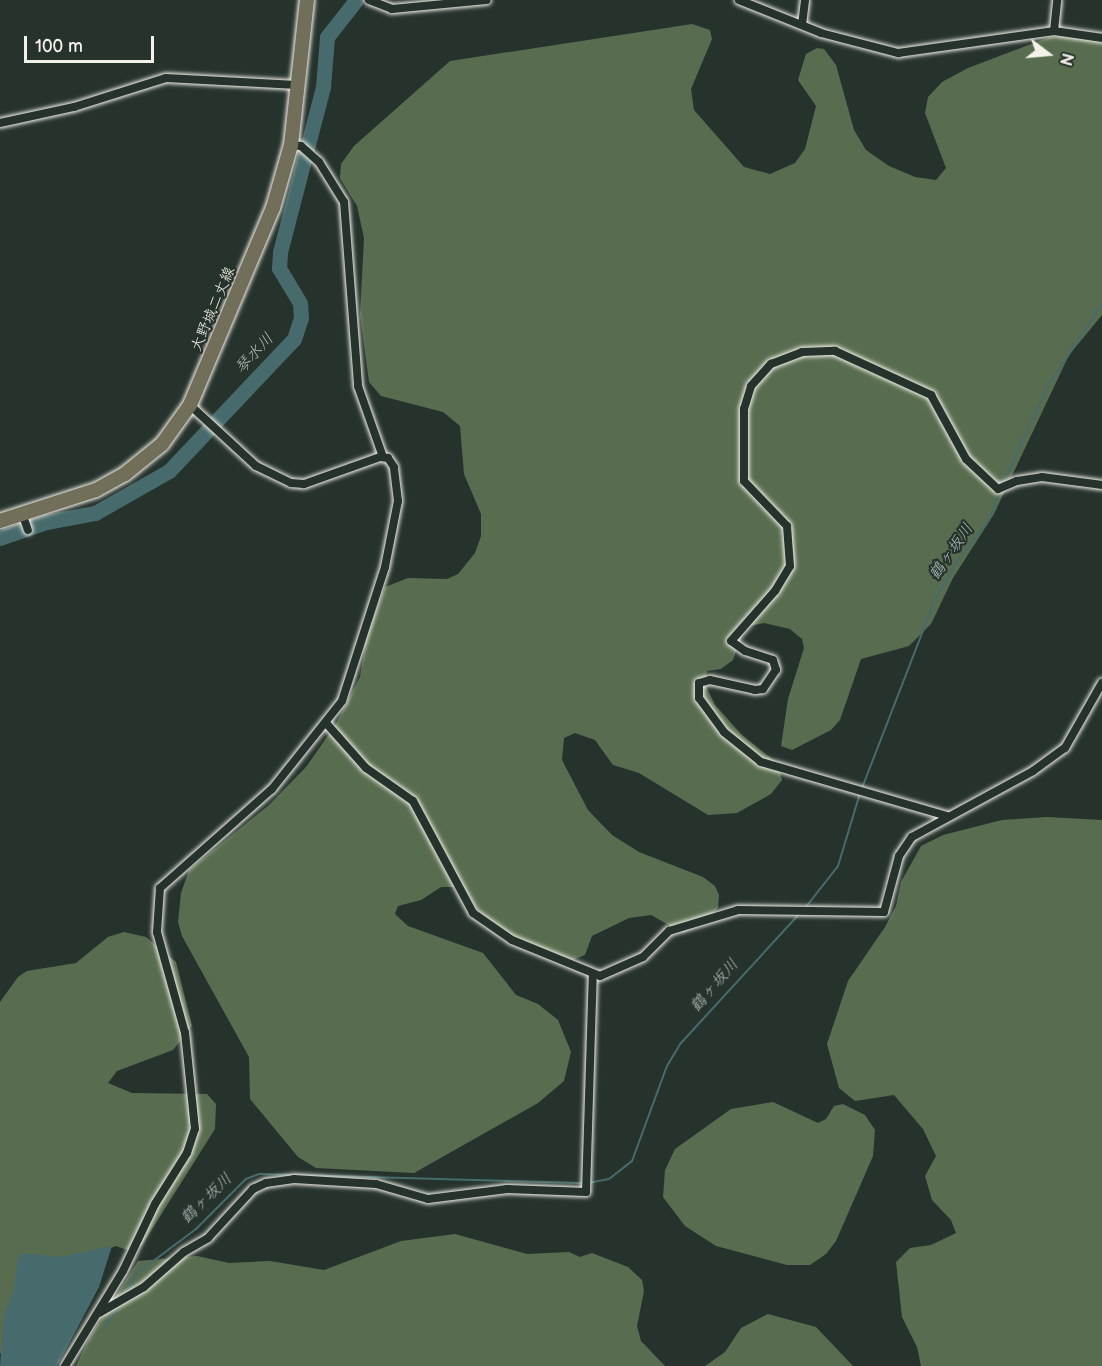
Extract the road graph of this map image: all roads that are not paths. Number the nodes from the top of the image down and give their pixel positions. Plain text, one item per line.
1 (307, 0) edge
2 (369, 0) edge
3 (487, 0) edge
4 (739, 0) edge
5 (805, 0) edge
6 (1057, 0) edge
7 (802, 25) junction
8 (1054, 31) junction
9 (1102, 38) edge
10 (297, 84) junction
11 (0, 123) edge
12 (296, 145) junction
13 (190, 405) junction
14 (383, 456) junction
15 (1102, 484) edge
16 (0, 521) edge
17 (1102, 683) edge
18 (326, 723) junction
19 (947, 816) junction
20 (592, 974) junction
21 (96, 1315) junction
22 (65, 1366) edge

1 - 10 main road, 大野城二丈線
2 - 3 street
4 - 7 street
5 - 7 street
6 - 8 street
7 - 8 street
8 - 9 street
10 - 11 street
10 - 12 main road, 大野城二丈線
12 - 13 main road, 大野城二丈線
12 - 14 street
13 - 14 street
13 - 16 main road, 大野城二丈線
14 - 18 street
15 - 19 street
17 - 19 street
18 - 20 street
18 - 21 street
19 - 20 street
20 - 21 street
21 - 22 street

